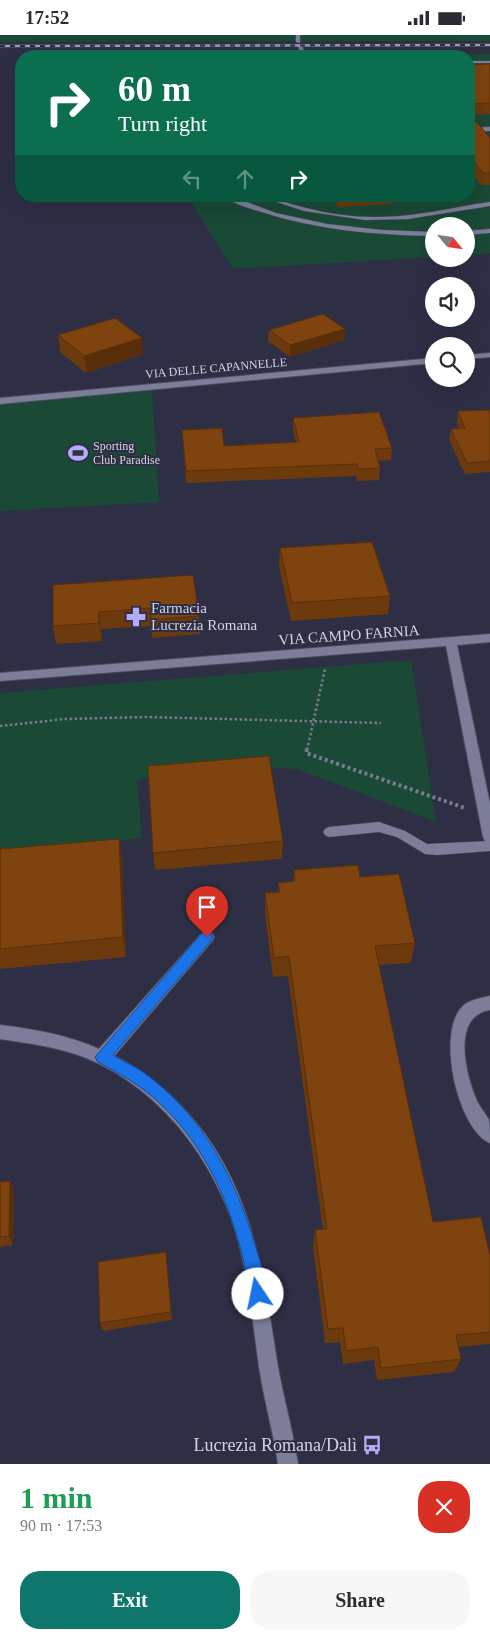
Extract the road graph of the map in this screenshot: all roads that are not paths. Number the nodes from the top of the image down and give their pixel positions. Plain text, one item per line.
1 (298, 35) edge
2 (301, 50) edge
3 (475, 62) edge
4 (490, 62) edge
5 (490, 129) edge
6 (475, 130) edge
7 (241, 202) edge
8 (285, 202) edge
9 (490, 204) edge
10 (490, 231) edge
11 (475, 232) edge
12 (425, 234) edge
13 (490, 355) edge
14 (475, 356) edge
15 (425, 361) edge
16 (0, 401) edge
17 (490, 637) edge
18 (451, 642) junction
19 (0, 677) edge
20 (329, 832) dead end
21 (490, 837) edge
22 (490, 846) edge
23 (207, 937) dead end
24 (490, 1003) edge
25 (0, 1032) edge
26 (103, 1057) junction
27 (490, 1135) edge
28 (288, 1464) edge

1 - 2 lane
3 - 4 lane
5 - 6 lane
7 - 12 lane
8 - 9 lane
10 - 11 lane
13 - 14 street
15 - 16 street, VIA DELLE CAPANNELLE
17 - 18 street, VIA CAMPO FARNIA
18 - 19 street, VIA CAMPO FARNIA
18 - 21 street
20 - 22 lane
23 - 26 street
24 - 27 street
25 - 26 street
26 - 28 street

